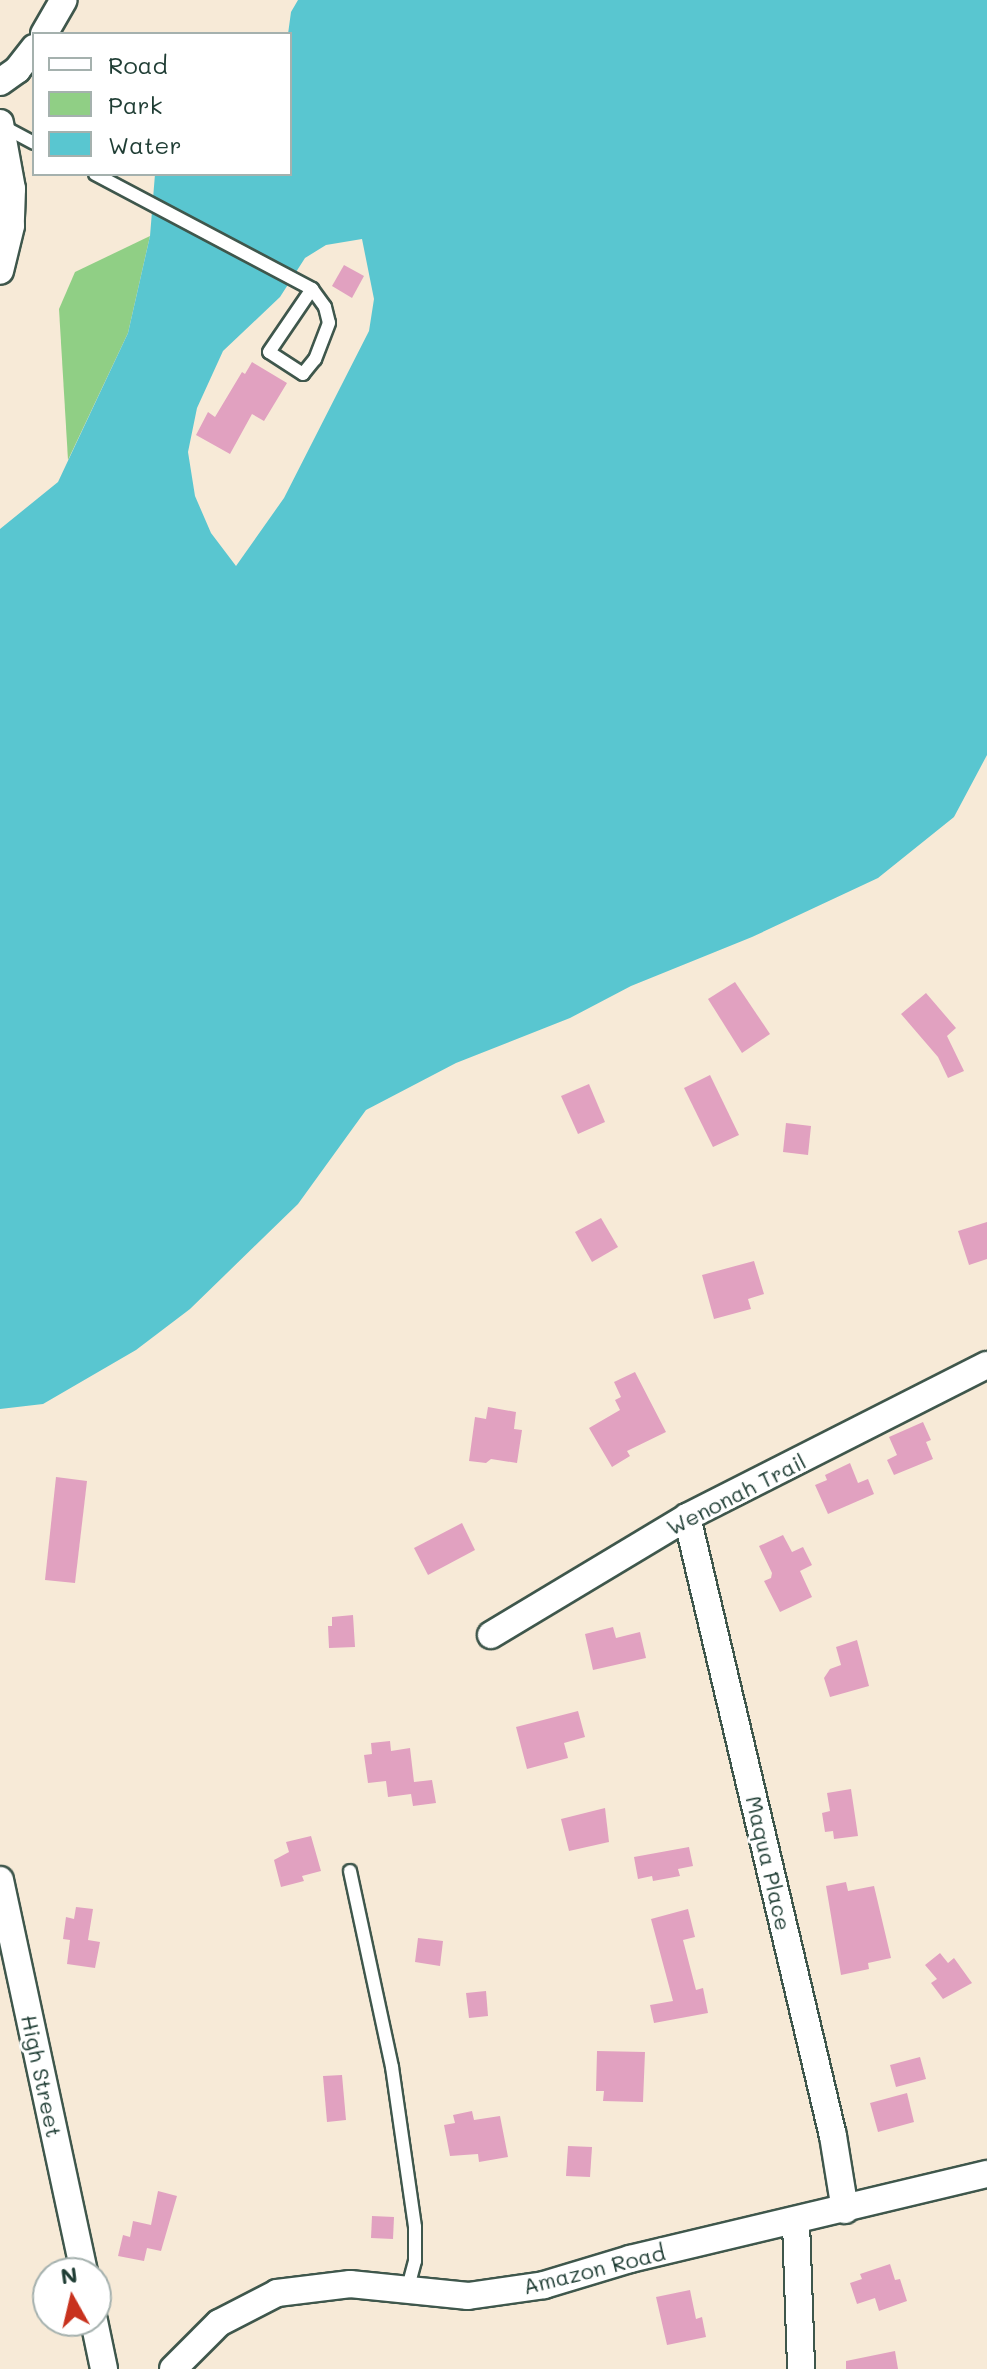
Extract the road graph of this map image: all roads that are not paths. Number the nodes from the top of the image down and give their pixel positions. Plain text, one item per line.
1 (64, 0) edge
2 (45, 32) edge
3 (32, 51) edge
4 (0, 82) edge
5 (0, 124) edge
6 (32, 142) edge
7 (99, 176) edge
8 (0, 271) edge
9 (312, 289) junction
10 (987, 1365) edge
11 (687, 1517) junction
12 (491, 1635) dead end
13 (350, 1871) dead end
14 (0, 1880) edge
15 (987, 2174) edge
16 (845, 2210) junction
17 (796, 2223) junction
18 (81, 2257) edge
19 (407, 2290) junction
20 (97, 2337) edge
21 (104, 2369) edge
22 (173, 2369) edge
23 (801, 2369) edge

1 - 2 street
3 - 4 street
5 - 6 lane
5 - 8 street
7 - 9 lane
9 - 9 lane
10 - 11 street, Wenonah Trail
11 - 12 street, Wenonah Trail
11 - 16 street, Maqua Place
13 - 19 lane
14 - 18 street, High Street
15 - 16 street, Amazon Road
16 - 17 street, Amazon Road
17 - 19 street, Amazon Road
17 - 23 street
19 - 22 street, Amazon Road
20 - 21 street

